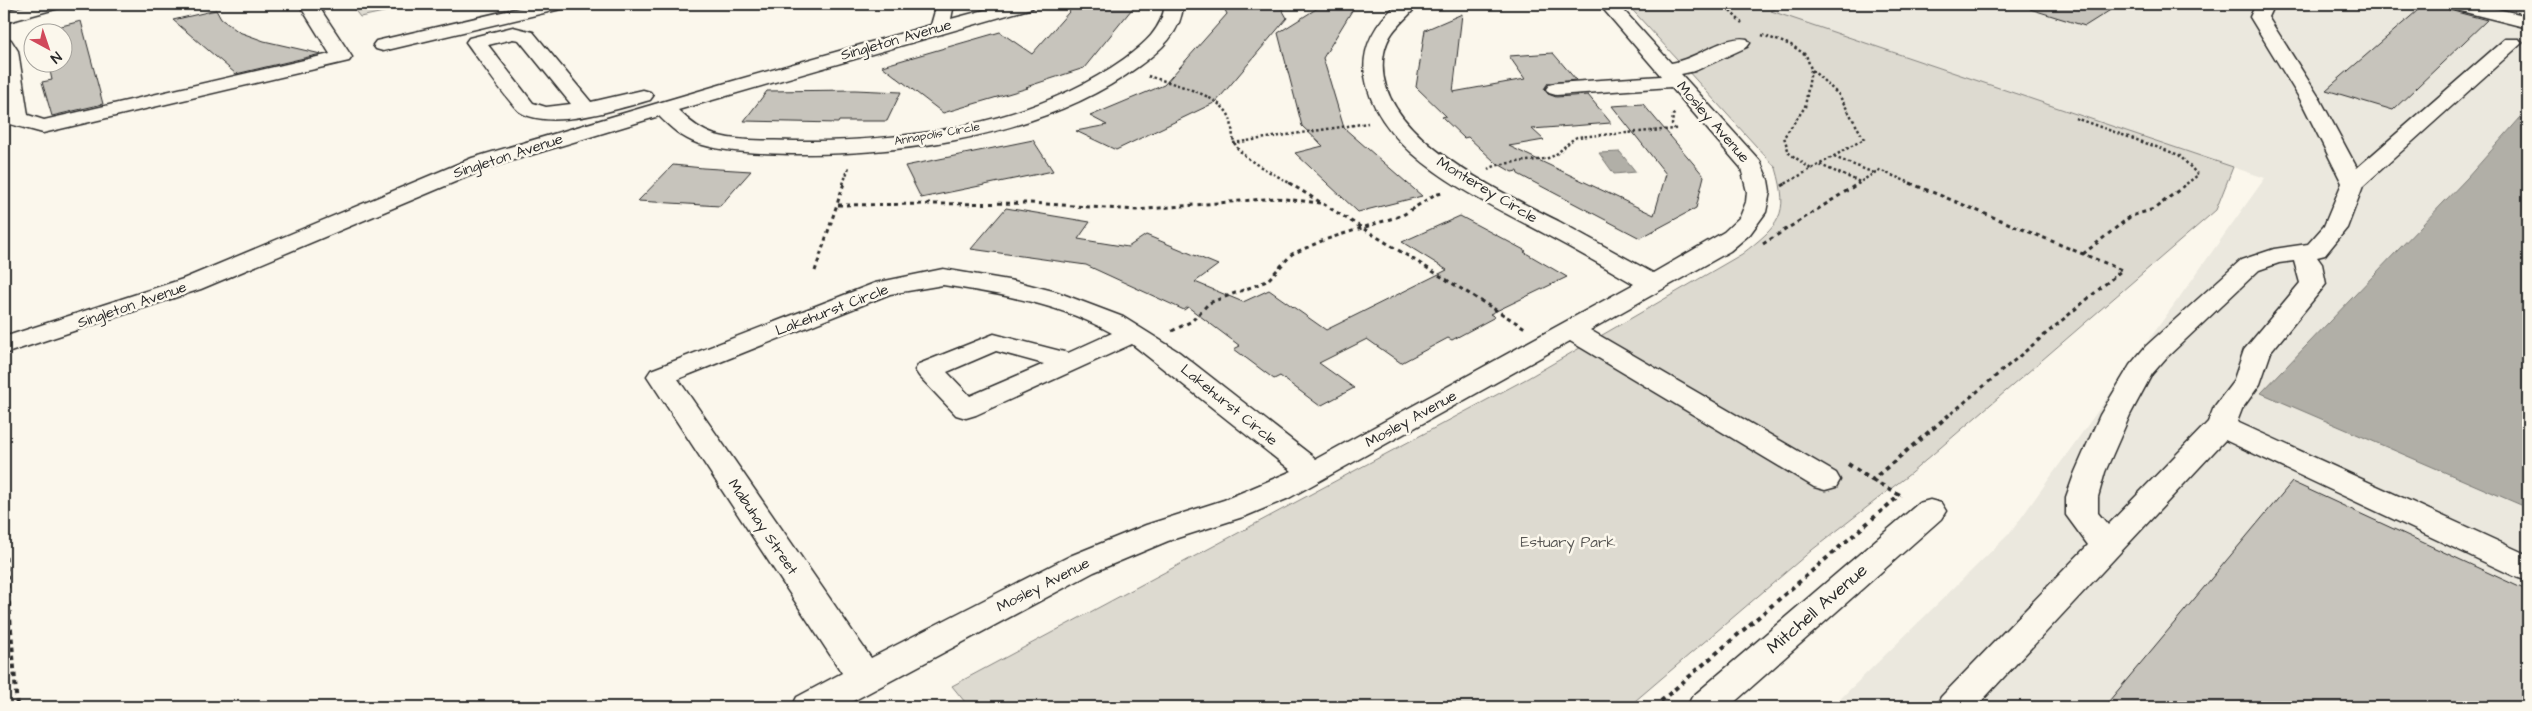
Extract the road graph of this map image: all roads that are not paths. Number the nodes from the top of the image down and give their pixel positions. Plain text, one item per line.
1 (53, 4) edge
2 (308, 4) edge
3 (559, 4) edge
4 (953, 4) edge
5 (1026, 4) edge
6 (1174, 4) edge
7 (1409, 4) edge
8 (1608, 4) edge
9 (2266, 4) edge
10 (2455, 4) edge
11 (4, 17) edge
12 (2528, 23) edge
13 (940, 28) junction
14 (1743, 35) road end
15 (4, 44) edge
16 (2520, 44) edge
17 (383, 45) dead end
18 (1667, 77) junction
19 (733, 87) junction
20 (1556, 89) dead end
21 (663, 108) junction
22 (586, 109) junction
23 (35, 125) junction
24 (4, 132) edge
25 (2353, 183) junction
26 (2300, 252) junction
27 (1654, 284) junction
28 (1560, 336) junction
29 (1141, 339) junction
30 (4, 346) edge
31 (1070, 362) dead end
32 (661, 376) joint
33 (2221, 426) junction
34 (1834, 471) road end
35 (1314, 473) junction
36 (1930, 511) road end
37 (2107, 546) junction
38 (2528, 569) edge
39 (865, 678) junction
40 (810, 707) edge
41 (1705, 707) edge
42 (1954, 707) edge

1 - 11 street
2 - 23 street
3 - 17 street
4 - 13 street
5 - 13 street, Singleton Avenue
6 - 21 street, Annapolis Circle
7 - 27 street, Monterey Circle
8 - 18 street, Mosley Avenue
9 - 25 street
10 - 12 street
12 - 16 street
13 - 19 street, Singleton Avenue
14 - 18 street
15 - 23 street
16 - 25 street
18 - 20 street
18 - 27 street, Mosley Avenue
19 - 21 street, Singleton Avenue
19 - 22 street
21 - 30 street, Singleton Avenue
22 - 22 street
23 - 24 street
25 - 26 street
26 - 33 street
26 - 37 street
27 - 28 street, Mosley Avenue
28 - 34 street
28 - 35 street, Mosley Avenue
29 - 31 street
29 - 32 street, Lakehurst Circle
29 - 35 street, Lakehurst Circle
32 - 39 street, Mabuhay Street
33 - 37 street
33 - 38 street
35 - 39 street, Mosley Avenue
36 - 41 street, Mitchell Avenue
37 - 42 street
39 - 40 street, Mosley Avenue

